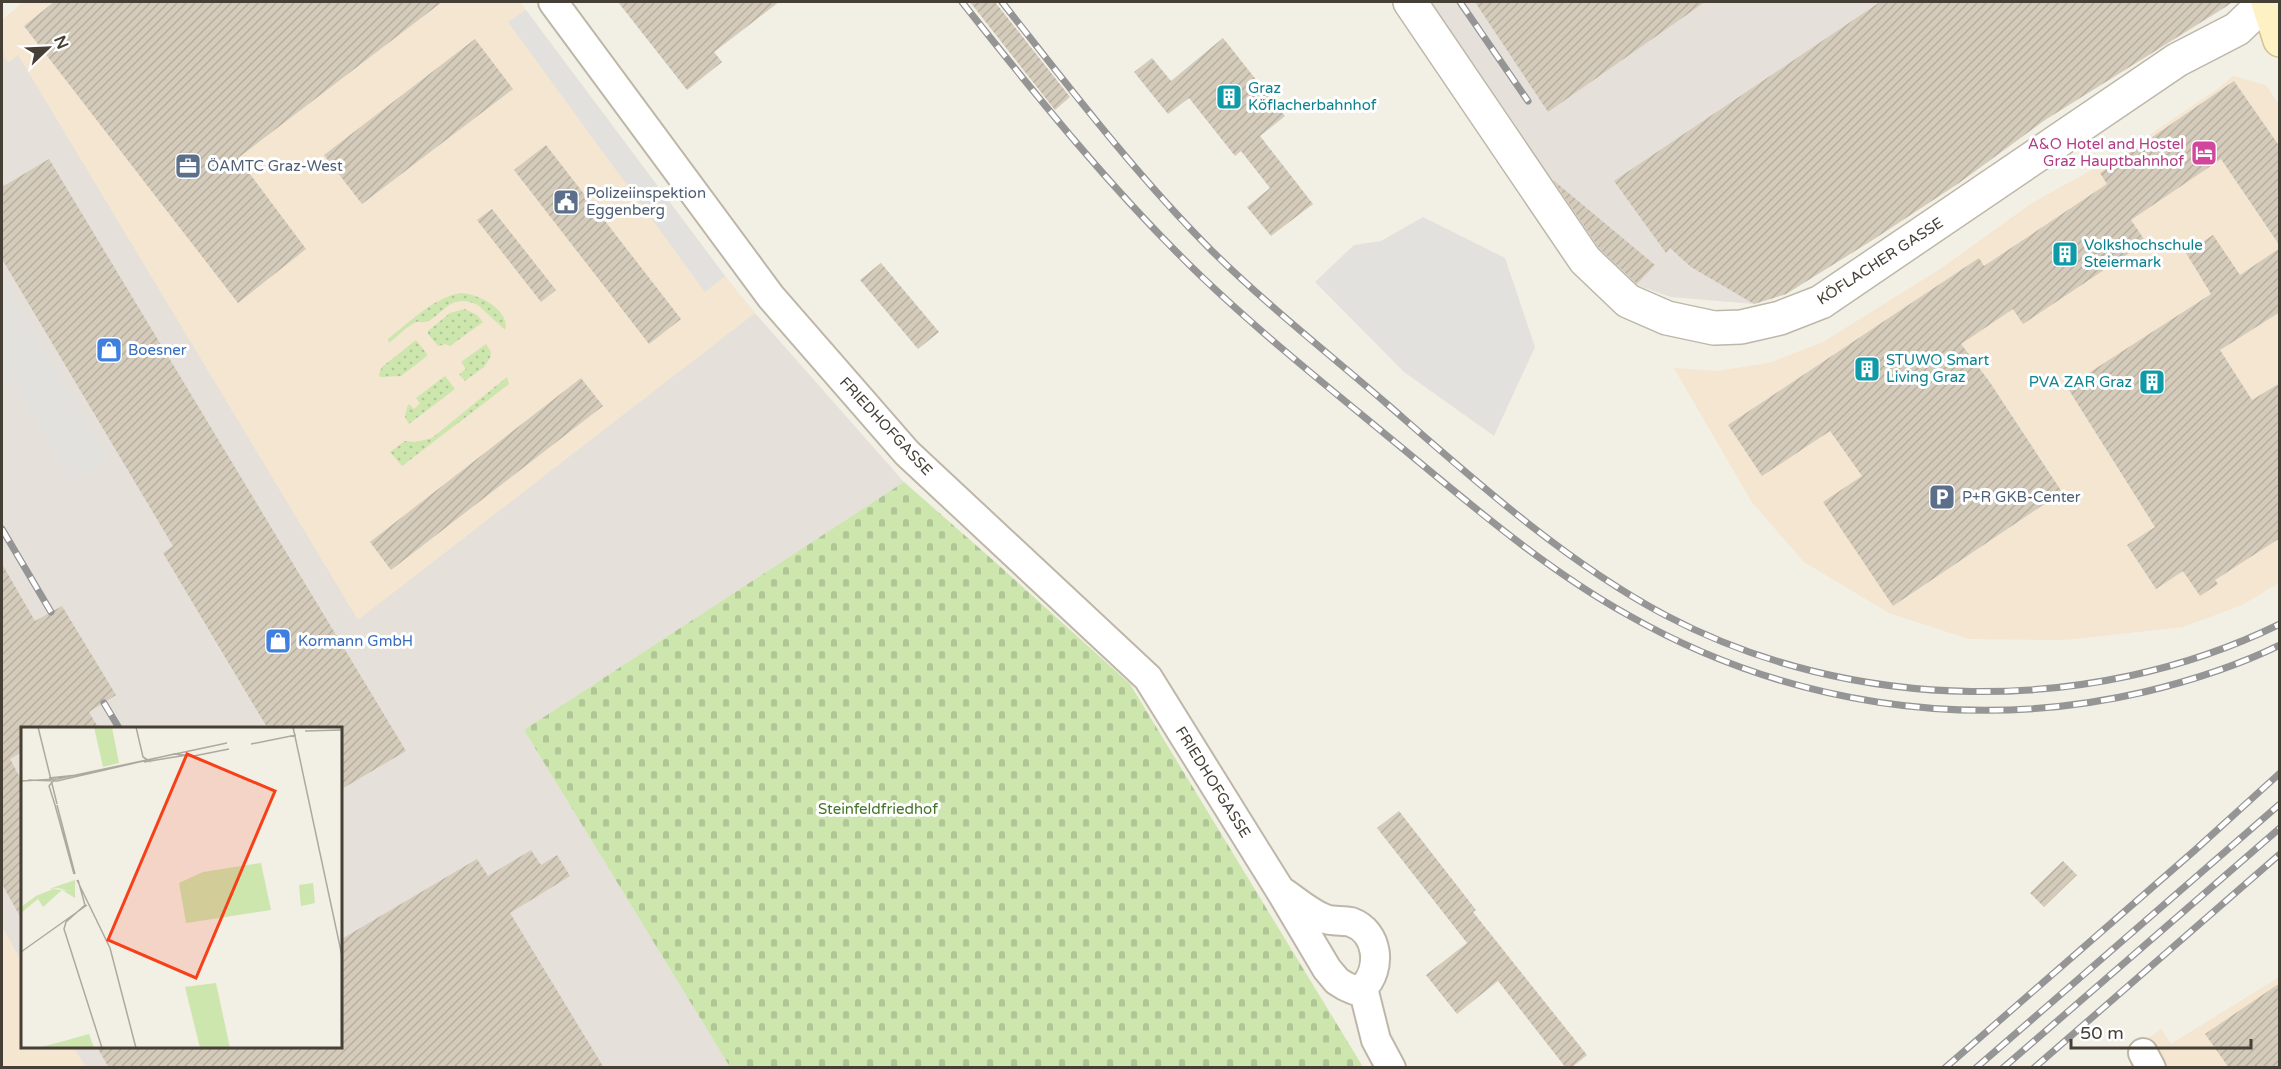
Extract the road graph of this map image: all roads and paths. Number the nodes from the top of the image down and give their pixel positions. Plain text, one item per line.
1 (553, 2) edge
2 (1410, 2) edge
3 (2267, 2) edge
4 (2280, 40) edge
5 (1280, 890) junction
6 (1363, 988) junction
7 (1391, 1068) edge

1 - 5 street, FRIEDHOFGASSE
2 - 3 street, KÖFLACHER GASSE
3 - 4 main road
5 - 6 street, FRIEDHOFGASSE
5 - 6 street, FRIEDHOFGASSE
6 - 7 street

